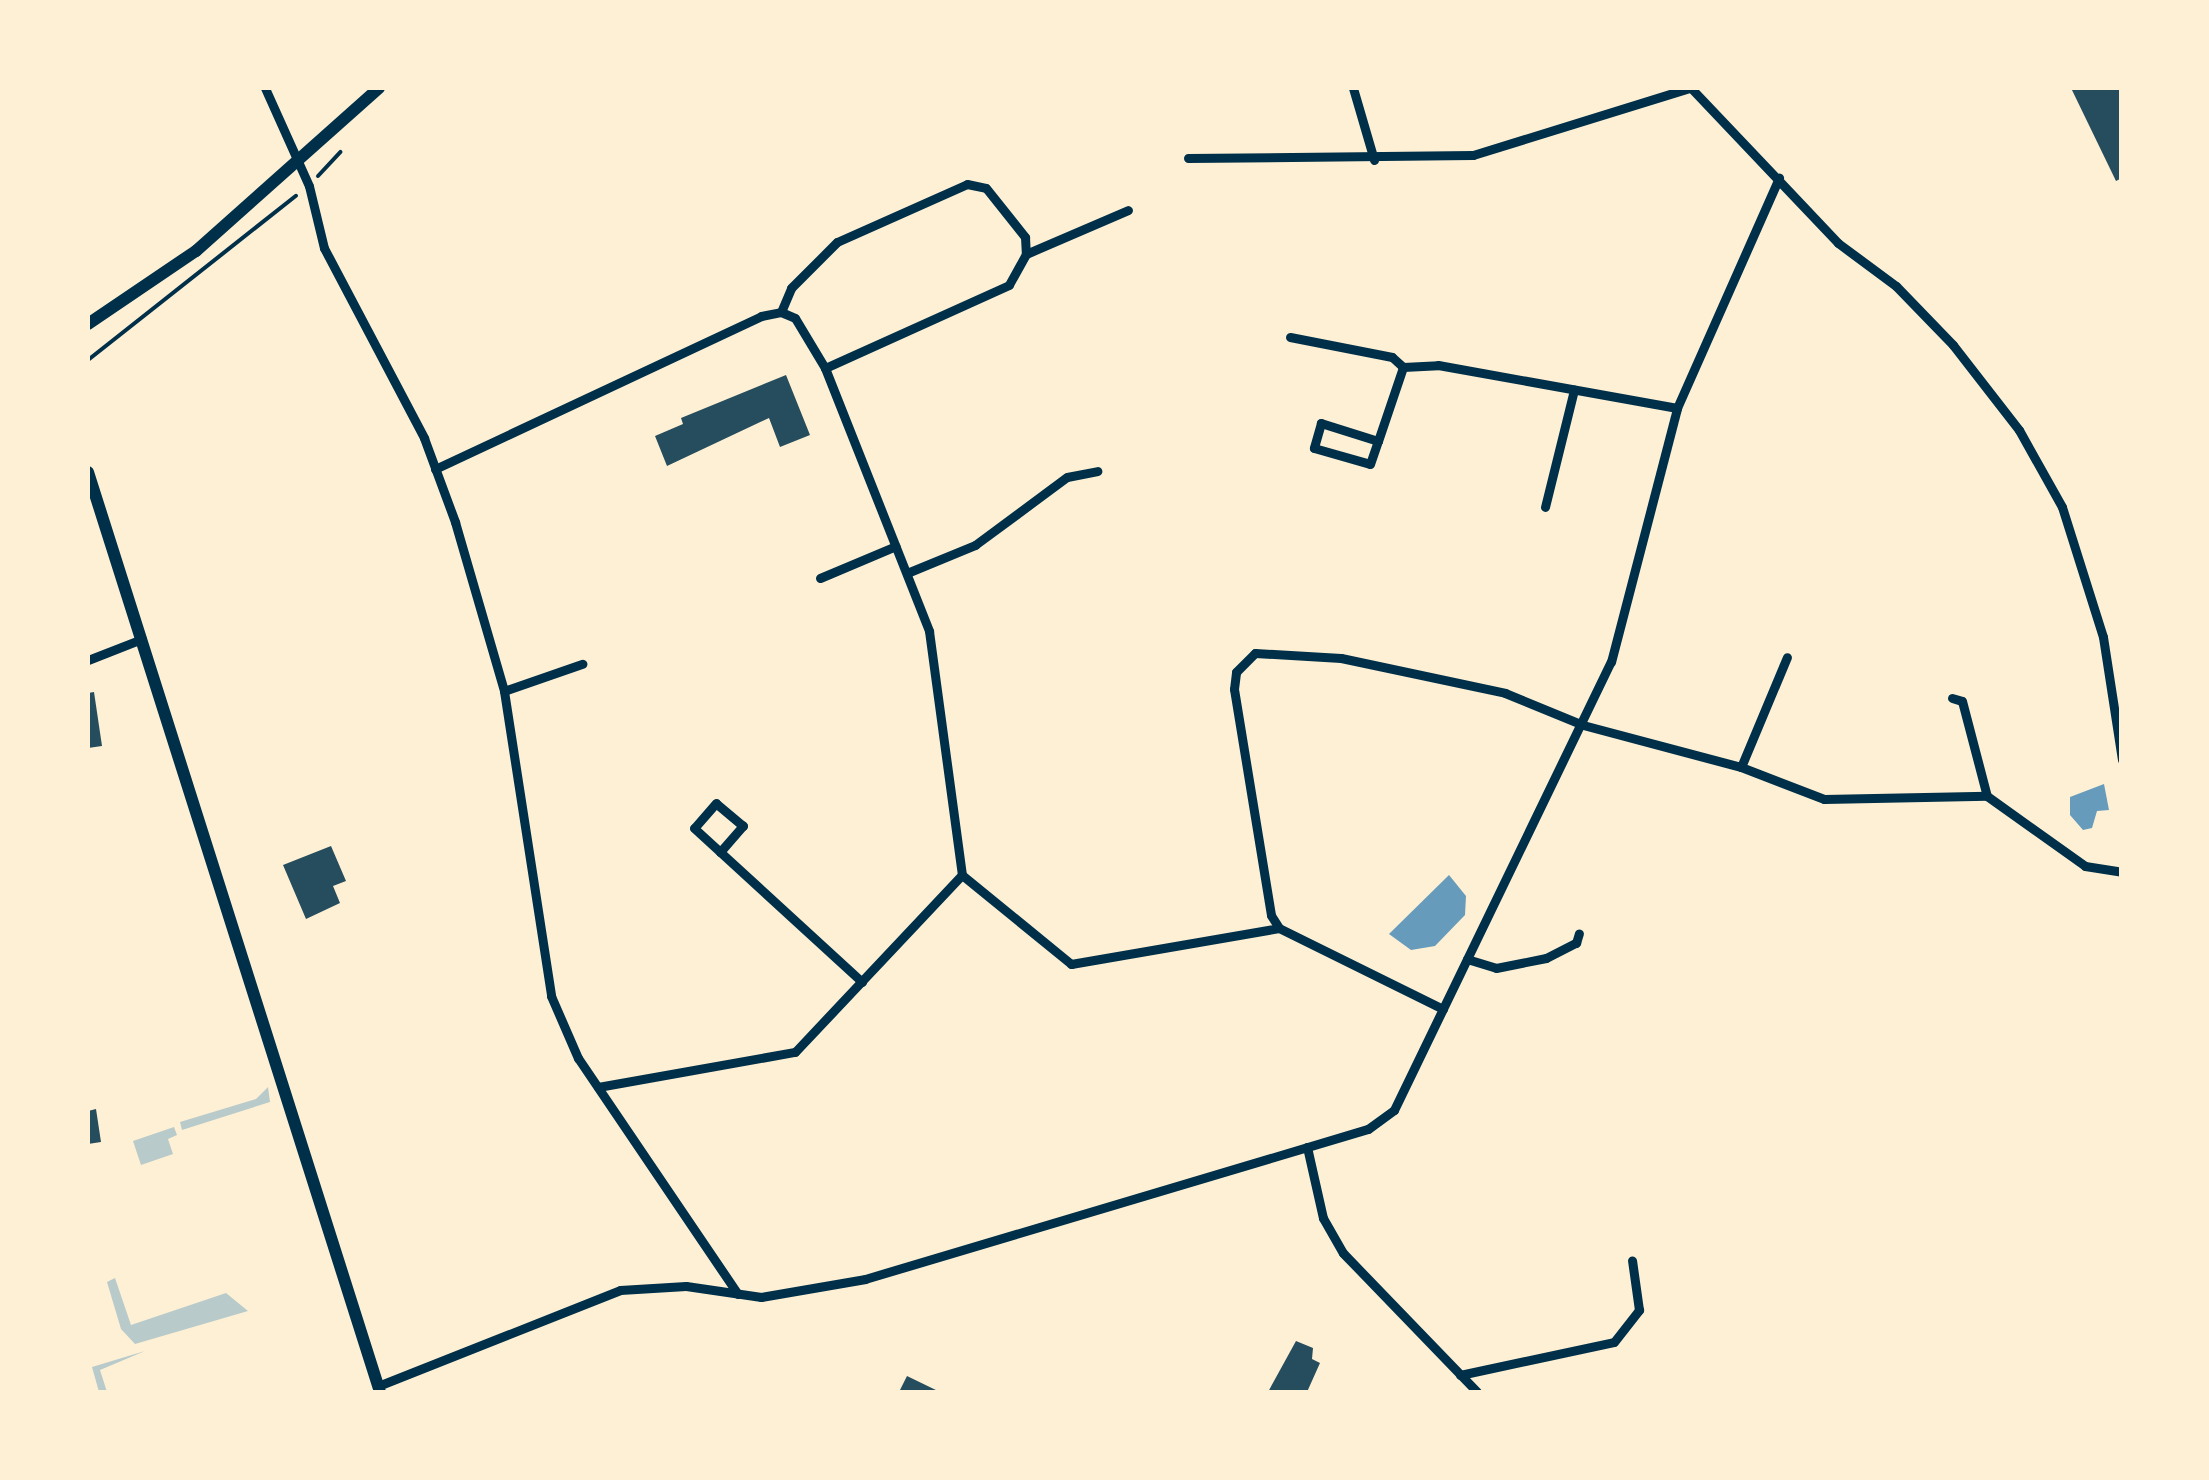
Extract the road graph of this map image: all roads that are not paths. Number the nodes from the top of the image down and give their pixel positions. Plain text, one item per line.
1 (264, 88) edge
2 (379, 88) edge
3 (1353, 88) edge
4 (1690, 88) edge
5 (1188, 158) dead end
6 (1374, 160) junction
7 (296, 164) junction
8 (1779, 178) junction
9 (1128, 210) dead end
10 (1026, 254) junction
11 (782, 312) junction
12 (88, 324) edge
13 (1290, 337) dead end
14 (1402, 367) junction
15 (825, 368) junction
16 (1574, 390) junction
17 (1676, 408) junction
18 (1378, 440) junction
19 (435, 469) junction
20 (1097, 470) dead end
21 (88, 472) edge
22 (1545, 507) dead end
23 (896, 546) junction
24 (907, 573) junction
25 (820, 578) dead end
26 (142, 639) junction
27 (1787, 658) dead end
28 (88, 660) edge
29 (2122, 662) edge
30 (582, 664) dead end
31 (2109, 667) junction
32 (504, 690) junction
33 (1952, 698) dead end
34 (1583, 726) junction
35 (2122, 760) edge
36 (1741, 767) junction
37 (1986, 796) junction
38 (720, 852) junction
39 (2122, 872) edge
40 (962, 875) junction
41 (1280, 928) junction
42 (1579, 933) dead end
43 (1467, 959) junction
44 (862, 982) junction
45 (1444, 1009) junction
46 (598, 1087) junction
47 (1307, 1147) junction
48 (1632, 1260) dead end
49 (738, 1294) junction
50 (1460, 1374) junction
51 (379, 1389) edge
52 (1477, 1392) edge

1 - 7 street
2 - 7 main road
3 - 6 street
4 - 6 street
4 - 8 street
5 - 6 street
7 - 12 main road
7 - 19 street
8 - 17 street
8 - 31 street
9 - 10 street
10 - 11 street
10 - 15 street
11 - 15 street
11 - 19 street
13 - 14 street
14 - 16 street
14 - 18 street
15 - 23 street
16 - 17 street
16 - 22 street
17 - 34 street
18 - 18 street
19 - 32 street
20 - 24 street
21 - 26 main road
23 - 24 street
23 - 25 street
24 - 40 street
26 - 28 street
26 - 51 main road
27 - 36 street
29 - 31 street
30 - 32 street
31 - 35 street
32 - 46 street
33 - 37 street
34 - 36 street
34 - 41 street
34 - 43 street
36 - 37 street
37 - 39 street
38 - 38 street
38 - 44 street
40 - 41 street
40 - 44 street
41 - 45 street
42 - 43 street
43 - 45 street
44 - 46 street
45 - 47 street
46 - 49 street
47 - 49 street
47 - 50 street
48 - 50 street
49 - 51 street
50 - 52 street

